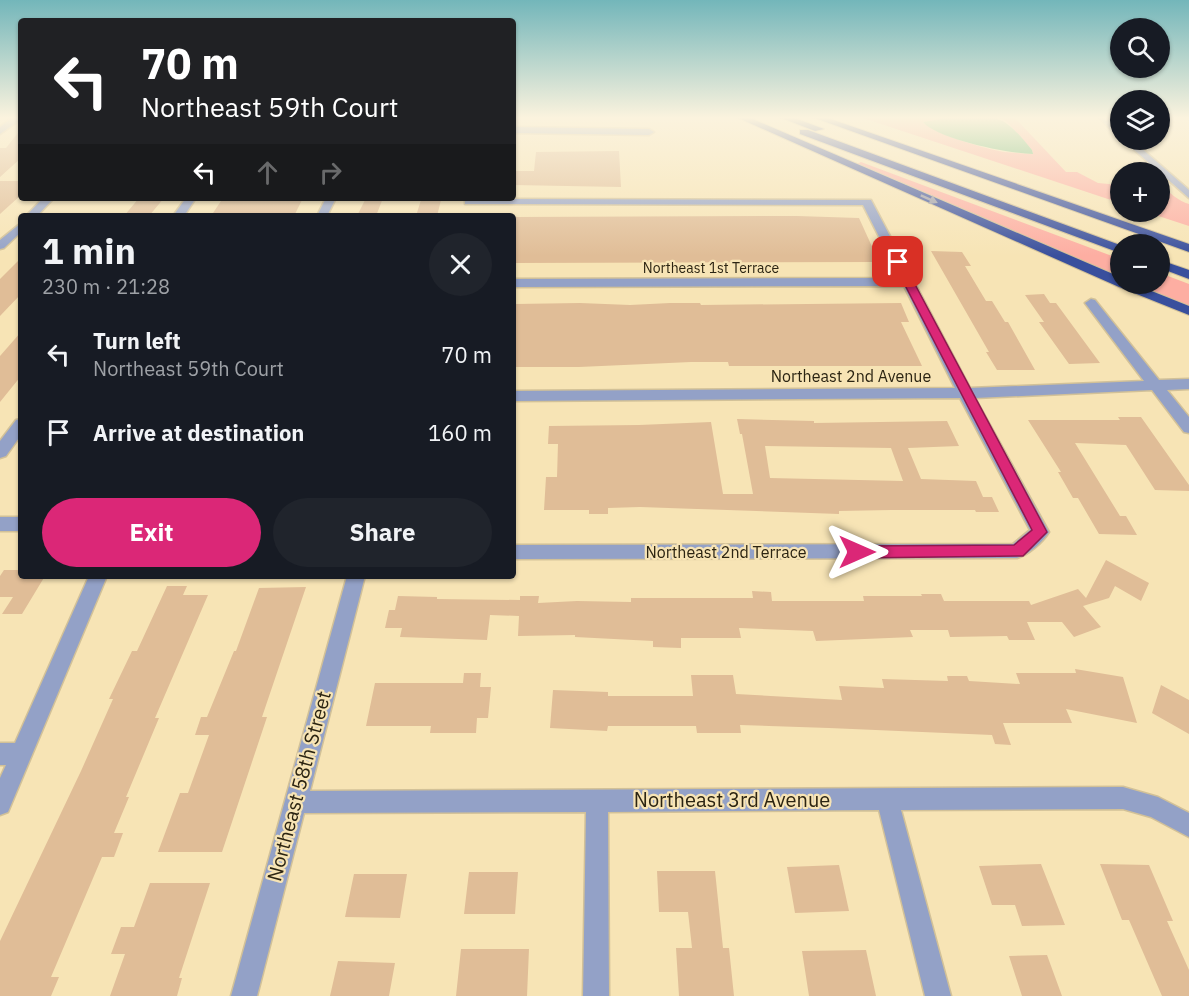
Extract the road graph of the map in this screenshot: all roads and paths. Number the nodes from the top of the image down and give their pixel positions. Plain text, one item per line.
1 (848, 163) edge
2 (894, 163) edge
3 (907, 163) edge
4 (949, 163) edge
5 (974, 163) edge
6 (1153, 163) edge
7 (1189, 195) edge
8 (516, 200) edge
9 (46, 201) edge
10 (34, 213) edge
11 (18, 229) edge
12 (1189, 238) edge
13 (1110, 240) edge
14 (1110, 240) edge
15 (0, 246) edge
16 (1189, 248) edge
17 (1170, 257) edge
18 (1189, 264) edge
19 (1170, 268) edge
20 (1189, 275) edge
21 (1110, 278) edge
22 (908, 282) junction
23 (516, 283) edge
24 (1148, 294) edge
25 (1091, 303) dead end
26 (1189, 311) edge
27 (1154, 384) junction
28 (1189, 384) edge
29 (965, 393) junction
30 (516, 396) edge
31 (18, 428) edge
32 (1189, 428) edge
33 (0, 452) edge
34 (0, 524) edge
35 (18, 524) edge
36 (516, 552) edge
37 (97, 579) edge
38 (355, 579) edge
39 (11, 754) edge
40 (887, 799) junction
41 (597, 800) junction
42 (295, 802) junction
43 (0, 804) edge
44 (1189, 826) edge
45 (244, 996) edge
46 (596, 996) edge
47 (938, 996) edge

1 -> 21 highway
2 - 13 highway
3 - 14 highway
4 - 16 highway
5 - 12 highway
6 - 7 street
8 - 22 street
9 - 10 street
11 - 15 street
17 - 18 highway
19 - 20 highway
22 - 23 street, Northeast 1st Terrace
22 - 29 street
24 - 26 highway
25 - 27 street
27 - 28 street, Northeast 2nd Avenue
27 - 29 street, Northeast 2nd Avenue
27 - 32 street
29 - 30 street, Northeast 2nd Avenue
29 - 36 street, Northeast 2nd Terrace
31 - 33 street
34 - 35 street
37 - 39 street
38 - 42 street, Northeast 58th Street
39 - 43 street
40 - 41 street, Northeast 3rd Avenue
40 - 44 street, Northeast 3rd Avenue
40 - 47 street
41 - 42 street, Northeast 3rd Avenue
41 - 46 street
42 - 45 street, Northeast 58th Street

